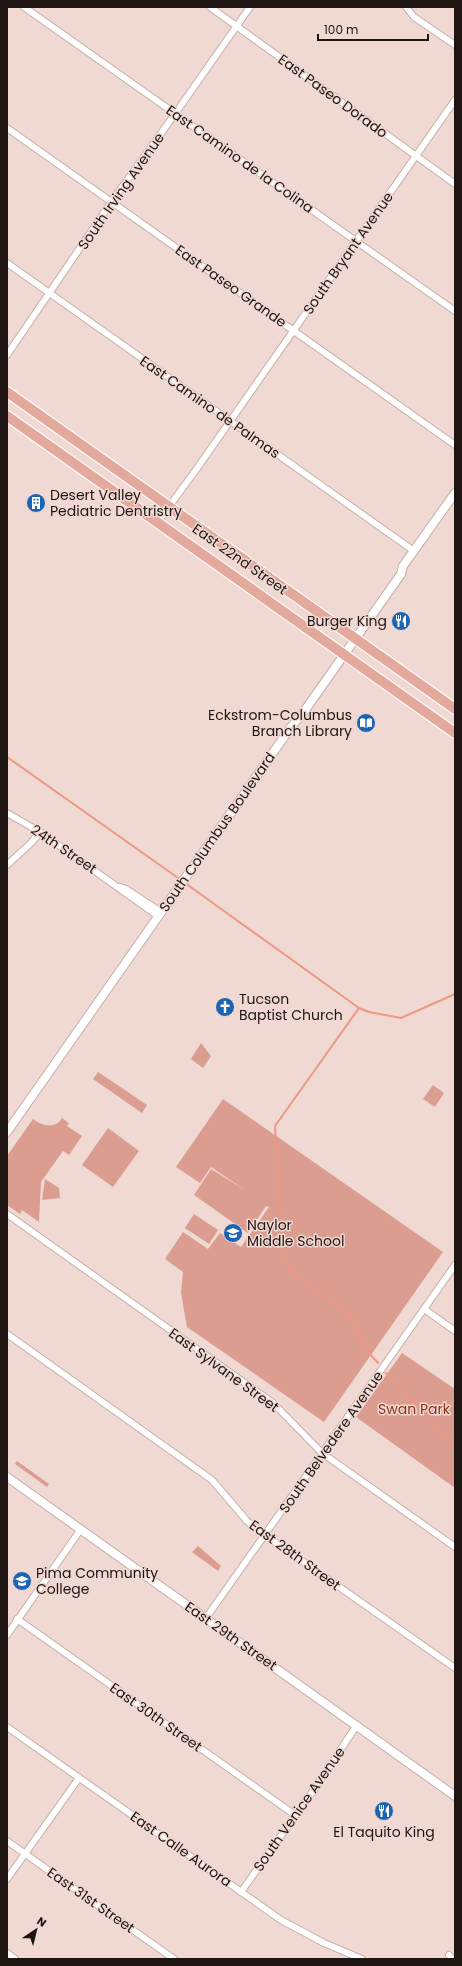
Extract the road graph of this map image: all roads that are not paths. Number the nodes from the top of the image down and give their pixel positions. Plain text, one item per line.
1 (24, 7) edge
2 (210, 7) edge
3 (250, 7) edge
4 (406, 7) edge
5 (236, 25) junction
6 (455, 45) edge
7 (455, 100) edge
8 (453, 109) edge
9 (175, 114) junction
10 (7, 128) edge
11 (416, 156) junction
12 (455, 184) edge
13 (112, 202) junction
14 (356, 241) junction
15 (7, 263) edge
16 (50, 294) junction
17 (455, 312) edge
18 (294, 331) junction
19 (7, 356) edge
20 (7, 392) edge
21 (7, 416) edge
22 (230, 421) junction
23 (455, 445) edge
24 (455, 493) edge
25 (168, 508) junction
26 (157, 523) junction
27 (414, 551) junction
28 (355, 639) junction
29 (344, 654) junction
30 (455, 709) edge
31 (455, 733) edge
32 (7, 813) edge
33 (40, 832) junction
34 (7, 866) edge
35 (160, 914) junction
36 (7, 1132) edge
37 (7, 1214) edge
38 (455, 1265) edge
39 (424, 1309) junction
40 (455, 1331) edge
41 (7, 1334) edge
42 (322, 1453) junction
43 (7, 1477) edge
44 (81, 1529) junction
45 (265, 1535) junction
46 (455, 1547) edge
47 (206, 1618) junction
48 (18, 1620) junction
49 (7, 1634) edge
50 (455, 1668) edge
51 (357, 1725) junction
52 (7, 1726) edge
53 (79, 1778) junction
54 (455, 1796) edge
55 (295, 1815) junction
56 (7, 1841) edge
57 (26, 1854) junction
58 (7, 1879) edge
59 (241, 1892) junction
60 (7, 1953) edge
61 (15, 1959) edge
62 (174, 1959) edge
63 (362, 1959) edge

1 - 9 street, East Camino de la Colina
2 - 5 street, East Paseo Dorado
3 - 5 street, South Irving Avenue
4 - 6 street
5 - 9 street, South Irving Avenue
5 - 11 street, East Paseo Dorado
7 - 8 street, South Bryant Avenue
8 - 11 street, South Bryant Avenue
9 - 13 street, South Irving Avenue
9 - 14 street, East Camino de la Colina
10 - 13 street, East Paseo Grande
11 - 12 street, East Paseo Dorado
11 - 14 street, South Bryant Avenue
13 - 16 street, South Irving Avenue
13 - 18 street, East Paseo Grande
14 - 17 street, East Camino de la Colina
14 - 18 street, South Bryant Avenue
15 - 16 street, East Camino de Palmas
16 - 19 street, South Irving Avenue
16 - 22 street, East Camino de Palmas
18 - 22 street, South Bryant Avenue
18 - 23 street, East Paseo Grande
20 - 25 main road, East 22nd Street
21 - 26 main road, East 22nd Street
22 - 25 street, South Bryant Avenue
22 - 27 street, East Camino de Palmas
24 - 27 street, South Columbus Boulevard
25 - 26 street, South Bryant Avenue
25 - 28 main road, East 22nd Street
26 - 29 main road, East 22nd Street
27 - 28 street, South Columbus Boulevard
28 - 29 street, South Columbus Boulevard
28 - 30 main road, East 22nd Street
29 - 31 main road, East 22nd Street
29 - 35 street, South Columbus Boulevard
32 - 33 street, 24th Street
33 - 34 street
33 - 35 street, 24th Street
35 - 36 street, South Columbus Boulevard
37 - 42 street, East Sylvane Street
38 - 39 street, South Belvedere Avenue
39 - 40 street
39 - 42 street, South Belvedere Avenue
41 - 45 street, East 28th Street
42 - 45 street, South Belvedere Avenue
42 - 46 street, East Sylvane Street
43 - 44 street, East 29th Street
44 - 47 street, East 29th Street
44 - 48 street
45 - 47 street, South Belvedere Avenue
45 - 50 street, East 28th Street
47 - 51 street, East 29th Street
48 - 49 street
48 - 55 street, East 30th Street
51 - 54 street, East 29th Street
51 - 55 street, South Venice Avenue
52 - 53 street, East Calle Aurora
53 - 57 street
53 - 59 street, East Calle Aurora
55 - 59 street, South Venice Avenue
56 - 57 street, East 31st Street
57 - 58 street
57 - 62 street, East 31st Street
59 - 63 street, East Calle Aurora
60 - 61 street

